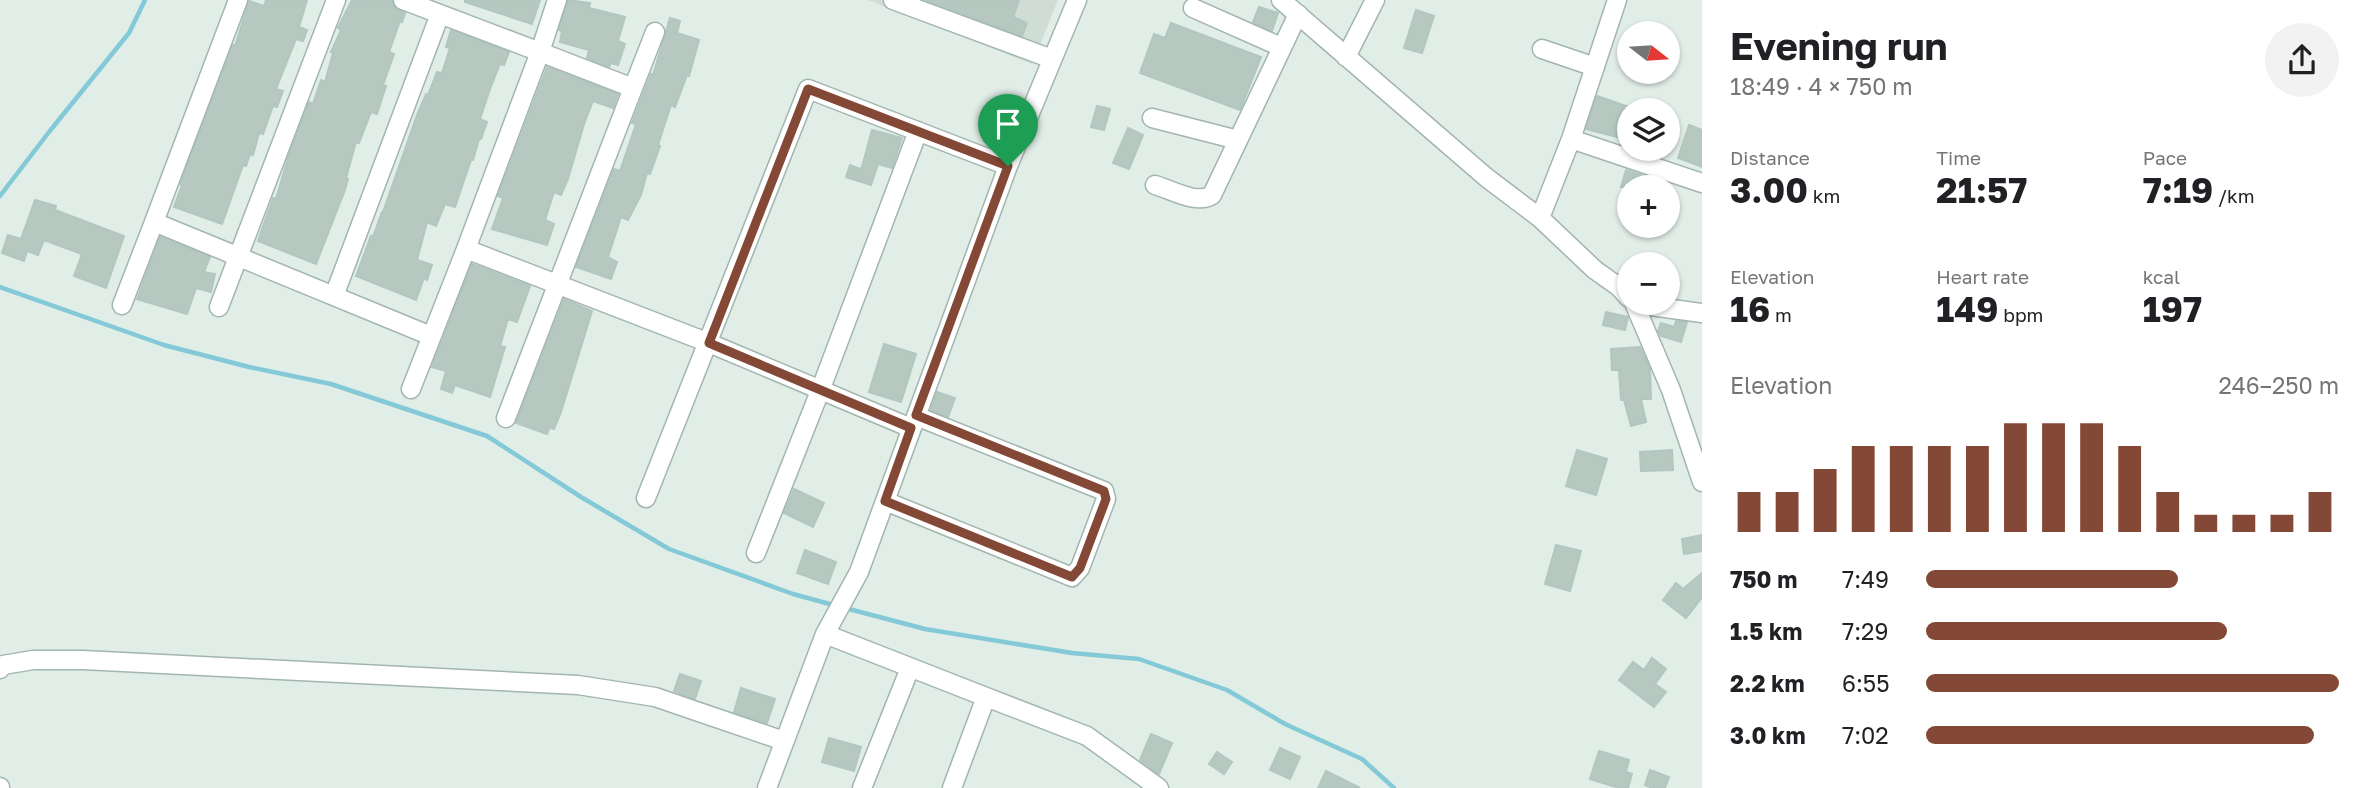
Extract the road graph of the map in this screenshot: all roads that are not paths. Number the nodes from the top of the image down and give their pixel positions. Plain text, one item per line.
1 (238, 0) edge
2 (336, 0) edge
3 (403, 0) edge
4 (556, 0) edge
5 (893, 0) edge
6 (1077, 0) edge
7 (1281, 0) edge
8 (1376, 0) edge
9 (1617, 0) edge
10 (1193, 8) dead end
11 (440, 14) junction
12 (1298, 14) junction
13 (655, 32) dead end
14 (1281, 47) junction
15 (1542, 49) dead end
16 (540, 52) junction
17 (1346, 57) junction
18 (1052, 59) junction
19 (1595, 67) junction
20 (633, 88) junction
21 (1152, 118) dead end
22 (918, 131) junction
23 (1571, 139) junction
24 (1238, 140) junction
25 (1008, 166) junction
26 (1702, 183) edge
27 (1155, 185) dead end
28 (1539, 218) junction
29 (154, 222) junction
30 (466, 249) junction
31 (239, 257) junction
32 (556, 285) junction
33 (1617, 286) edge
34 (334, 296) junction
35 (122, 305) dead end
36 (219, 307) dead end
37 (1680, 309) edge
38 (1702, 313) edge
39 (1639, 315) edge
40 (431, 336) junction
41 (709, 343) junction
42 (411, 389) dead end
43 (820, 391) junction
44 (506, 418) dead end
45 (914, 422) junction
46 (1702, 482) edge
47 (646, 498) dead end
48 (885, 501) junction
49 (756, 553) dead end
50 (825, 634) junction
51 (910, 668) junction
52 (0, 669) edge
53 (986, 697) junction
54 (784, 741) junction
55 (767, 788) edge
56 (862, 788) edge
57 (952, 788) edge
58 (1159, 788) edge

1 - 29 street
2 - 31 street
3 - 11 street
4 - 16 street
5 - 18 street
6 - 18 street
7 - 12 street
8 - 17 street
9 - 19 street
10 - 14 street
11 - 16 street
11 - 34 street
12 - 14 street
12 - 17 street
13 - 20 street
14 - 24 street
15 - 19 street
16 - 20 street
16 - 30 street
17 - 28 street
18 - 25 street
19 - 23 street
20 - 32 street
21 - 24 street
22 - 25 street
22 - 41 street
22 - 43 street
23 - 26 street
23 - 28 street
24 - 27 street
25 - 45 street
28 - 33 street
29 - 31 street
29 - 35 street
30 - 32 street
30 - 40 street
31 - 34 street
31 - 36 street
32 - 41 street
32 - 44 street
34 - 40 street
37 - 38 street
39 - 46 street
40 - 42 street
41 - 43 street
41 - 47 street
43 - 45 street
43 - 49 street
45 - 48 street
45 - 48 street
48 - 50 street
50 - 51 street
50 - 54 street
51 - 53 street
51 - 56 street
52 - 54 street
53 - 57 street
53 - 58 street
54 - 55 street

